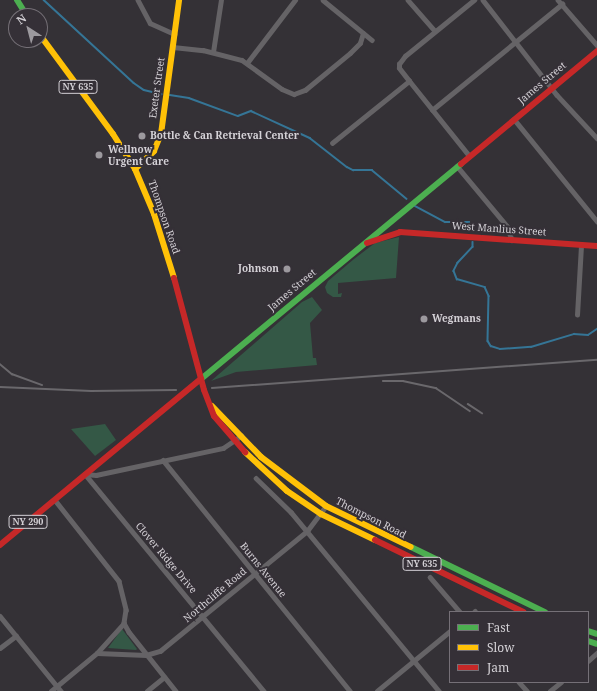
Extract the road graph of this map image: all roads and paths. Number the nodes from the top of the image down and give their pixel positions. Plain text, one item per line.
1 (138, 0) edge
2 (179, 0) edge
3 (221, 0) edge
4 (295, 0) edge
5 (323, 0) edge
6 (408, 0) edge
7 (474, 0) edge
8 (483, 0) edge
9 (560, 2) edge
10 (435, 31) junction
11 (363, 33) junction
12 (175, 34) junction
13 (372, 40) dead end
14 (516, 41) junction
15 (597, 45) edge
16 (48, 46) edge
17 (173, 47) junction
18 (597, 50) edge
19 (213, 52) junction
20 (247, 62) junction
21 (409, 81) junction
22 (552, 88) junction
23 (432, 110) junction
24 (514, 119) junction
25 (597, 138) edge
26 (332, 143) dead end
27 (469, 156) junction
28 (458, 166) junction
29 (135, 169) junction
30 (597, 221) edge
31 (386, 224) junction
32 (400, 232) junction
33 (512, 240) junction
34 (581, 245) junction
35 (360, 246) junction
36 (597, 246) edge
37 (578, 316) dead end
38 (201, 379) junction
39 (212, 406) junction
40 (241, 436) junction
41 (234, 442) junction
42 (163, 460) junction
43 (85, 474) junction
44 (256, 478) dead end
45 (55, 500) junction
46 (326, 506) junction
47 (321, 514) junction
48 (307, 531) junction
49 (0, 545) edge
50 (255, 574) junction
51 (430, 577) dead end
52 (459, 611) edge
53 (521, 611) edge
54 (544, 611) edge
55 (0, 616) edge
56 (203, 617) junction
57 (124, 623) junction
58 (449, 632) edge
59 (16, 636) junction
60 (0, 648) edge
61 (97, 653) junction
62 (597, 653) edge
63 (146, 655) junction
64 (589, 659) edge
65 (414, 661) junction
66 (164, 677) junction
67 (520, 683) edge
68 (560, 683) edge
69 (57, 686) junction
70 (51, 691) edge
71 (61, 691) edge
72 (146, 691) edge
73 (176, 691) edge
74 (264, 691) edge
75 (350, 691) edge
76 (377, 691) edge
77 (439, 691) edge
78 (527, 691) edge
79 (550, 691) edge

1 - 12 street
2 - 12 main road, Exeter Street
3 - 19 street
4 - 20 street
5 - 11 street
6 - 10 street
7 - 10 street
8 - 14 street
9 - 14 street
9 - 15 street
10 - 21 street
11 - 13 street
11 - 20 street
12 - 17 main road, Exeter Street
14 - 22 street
14 - 23 street
16 - 29 main road, Thompson Road / NY 635
17 - 19 street
17 - 29 main road, Exeter Street
18 - 22 main road, James Street
19 - 20 street
21 - 23 street
21 - 26 street
22 - 24 main road, James Street
22 - 25 street
23 - 27 street
24 - 27 main road, James Street
24 - 30 street
27 - 28 main road, James Street
28 - 31 main road, James Street
28 - 33 street
29 - 38 main road, Thompson Road / NY 635
31 - 32 main road, West Manlius Street
31 - 35 main road, James Street
32 - 33 main road, West Manlius Street / NY 290
32 - 35 main road, West Manlius Street / NY 290
33 - 34 main road, West Manlius Street / NY 290
34 - 36 main road, West Manlius Street / NY 290
34 - 37 street
35 - 38 main road, James Street / NY 290
38 - 39 main road, Thompson Road / NY 635
38 - 43 main road, James Street / NY 290
39 - 40 main road, Thompson Road / NY 635
39 - 41 main road, Thompson Road / NY 635
40 - 41 street
40 - 46 main road, Thompson Road / NY 635
41 - 42 street
41 - 47 main road, Thompson Road / NY 635
42 - 43 street
42 - 50 street, Burns Avenue
43 - 45 main road, James Street / NY 290
43 - 56 street, Clover Ridge Drive
44 - 48 street
45 - 49 main road, James Street / NY 290
45 - 57 street
46 - 47 street, Northcliffe Road
46 - 54 main road, Thompson Road / NY 635
47 - 48 street, Northcliffe Road
47 - 53 main road, Thompson Road / NY 635
48 - 50 street, Northcliffe Road
48 - 65 street
50 - 56 street, Northcliffe Road
50 - 75 street, Burns Avenue
51 - 52 street
55 - 59 street
56 - 63 street, Northcliffe Road
56 - 74 street, Clover Ridge Drive
57 - 61 street
57 - 63 street
58 - 65 street
59 - 60 street
59 - 69 street
61 - 63 street, Northcliffe Road
61 - 69 street
62 - 64 street
63 - 66 street
65 - 76 street
65 - 77 street
66 - 72 street
66 - 73 street
67 - 78 street
68 - 79 street
69 - 70 street
69 - 71 street

